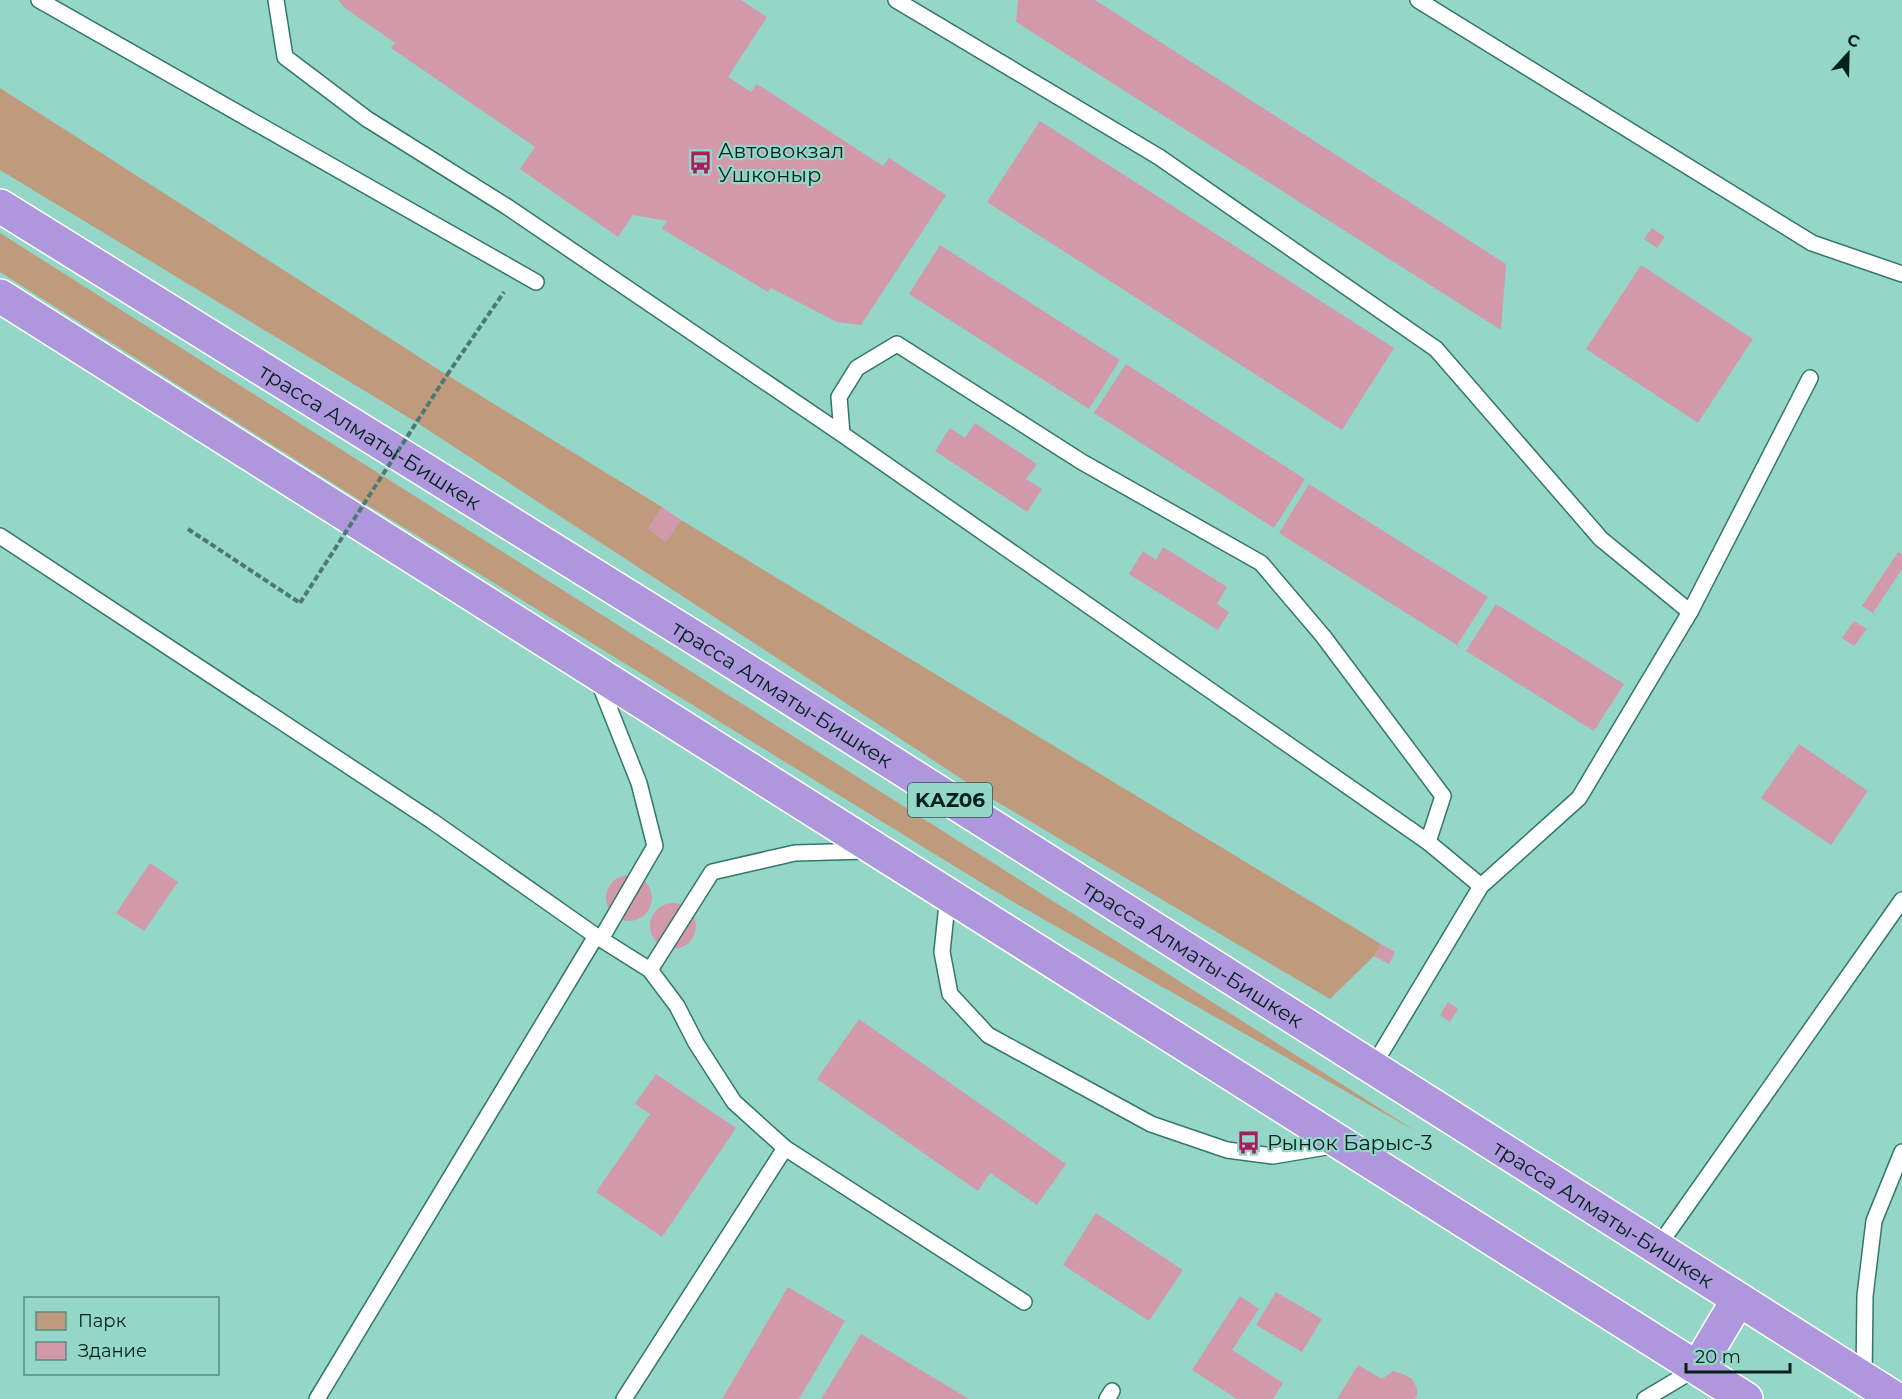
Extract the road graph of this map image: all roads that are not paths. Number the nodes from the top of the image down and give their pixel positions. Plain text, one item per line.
1 (39, 0) edge
2 (276, 0) edge
3 (897, 0) edge
4 (1418, 0) edge
5 (0, 206) edge
6 (1902, 274) edge
7 (536, 282) dead end
8 (0, 296) edge
9 (1810, 378) dead end
10 (842, 434) junction
11 (0, 536) edge
12 (1690, 612) junction
13 (596, 674) junction
14 (1428, 842) junction
15 (878, 851) junction
16 (1481, 886) junction
17 (948, 895) junction
18 (1902, 901) edge
19 (599, 937) junction
20 (650, 970) junction
21 (1372, 1068) junction
22 (1342, 1144) junction
23 (785, 1148) junction
24 (1902, 1152) edge
25 (1658, 1248) junction
26 (1738, 1300) junction
27 (1024, 1302) dead end
28 (1698, 1367) junction
29 (1864, 1379) junction
30 (317, 1399) edge
31 (624, 1399) edge
32 (1645, 1399) edge
33 (1746, 1399) edge
34 (1896, 1399) edge

1 - 7 lane
2 - 10 lane
3 - 12 lane
4 - 6 lane
5 - 21 highway, трасса Алматы-Бишкек / KАZ06
8 - 13 highway
9 - 12 lane
10 - 14 lane
10 - 14 lane
11 - 19 lane
12 - 16 lane
13 - 15 highway
13 - 19 lane
14 - 16 lane
15 - 17 highway
15 - 20 lane
16 - 21 lane
17 - 22 highway
17 - 22 lane
18 - 25 lane
19 - 20 lane
19 - 30 lane
20 - 23 lane
21 - 25 highway, трасса Алматы-Бишкек / KАZ06
22 - 28 highway
23 - 27 lane
23 - 31 lane
24 - 29 lane
25 - 26 highway, трасса Алматы-Бишкек / KАZ06
26 - 28 highway
26 - 29 highway, трасса Алматы-Бишкек / KАZ06
28 - 32 lane
28 - 33 highway
29 - 34 highway, трасса Алматы-Бишкек / KАZ06

